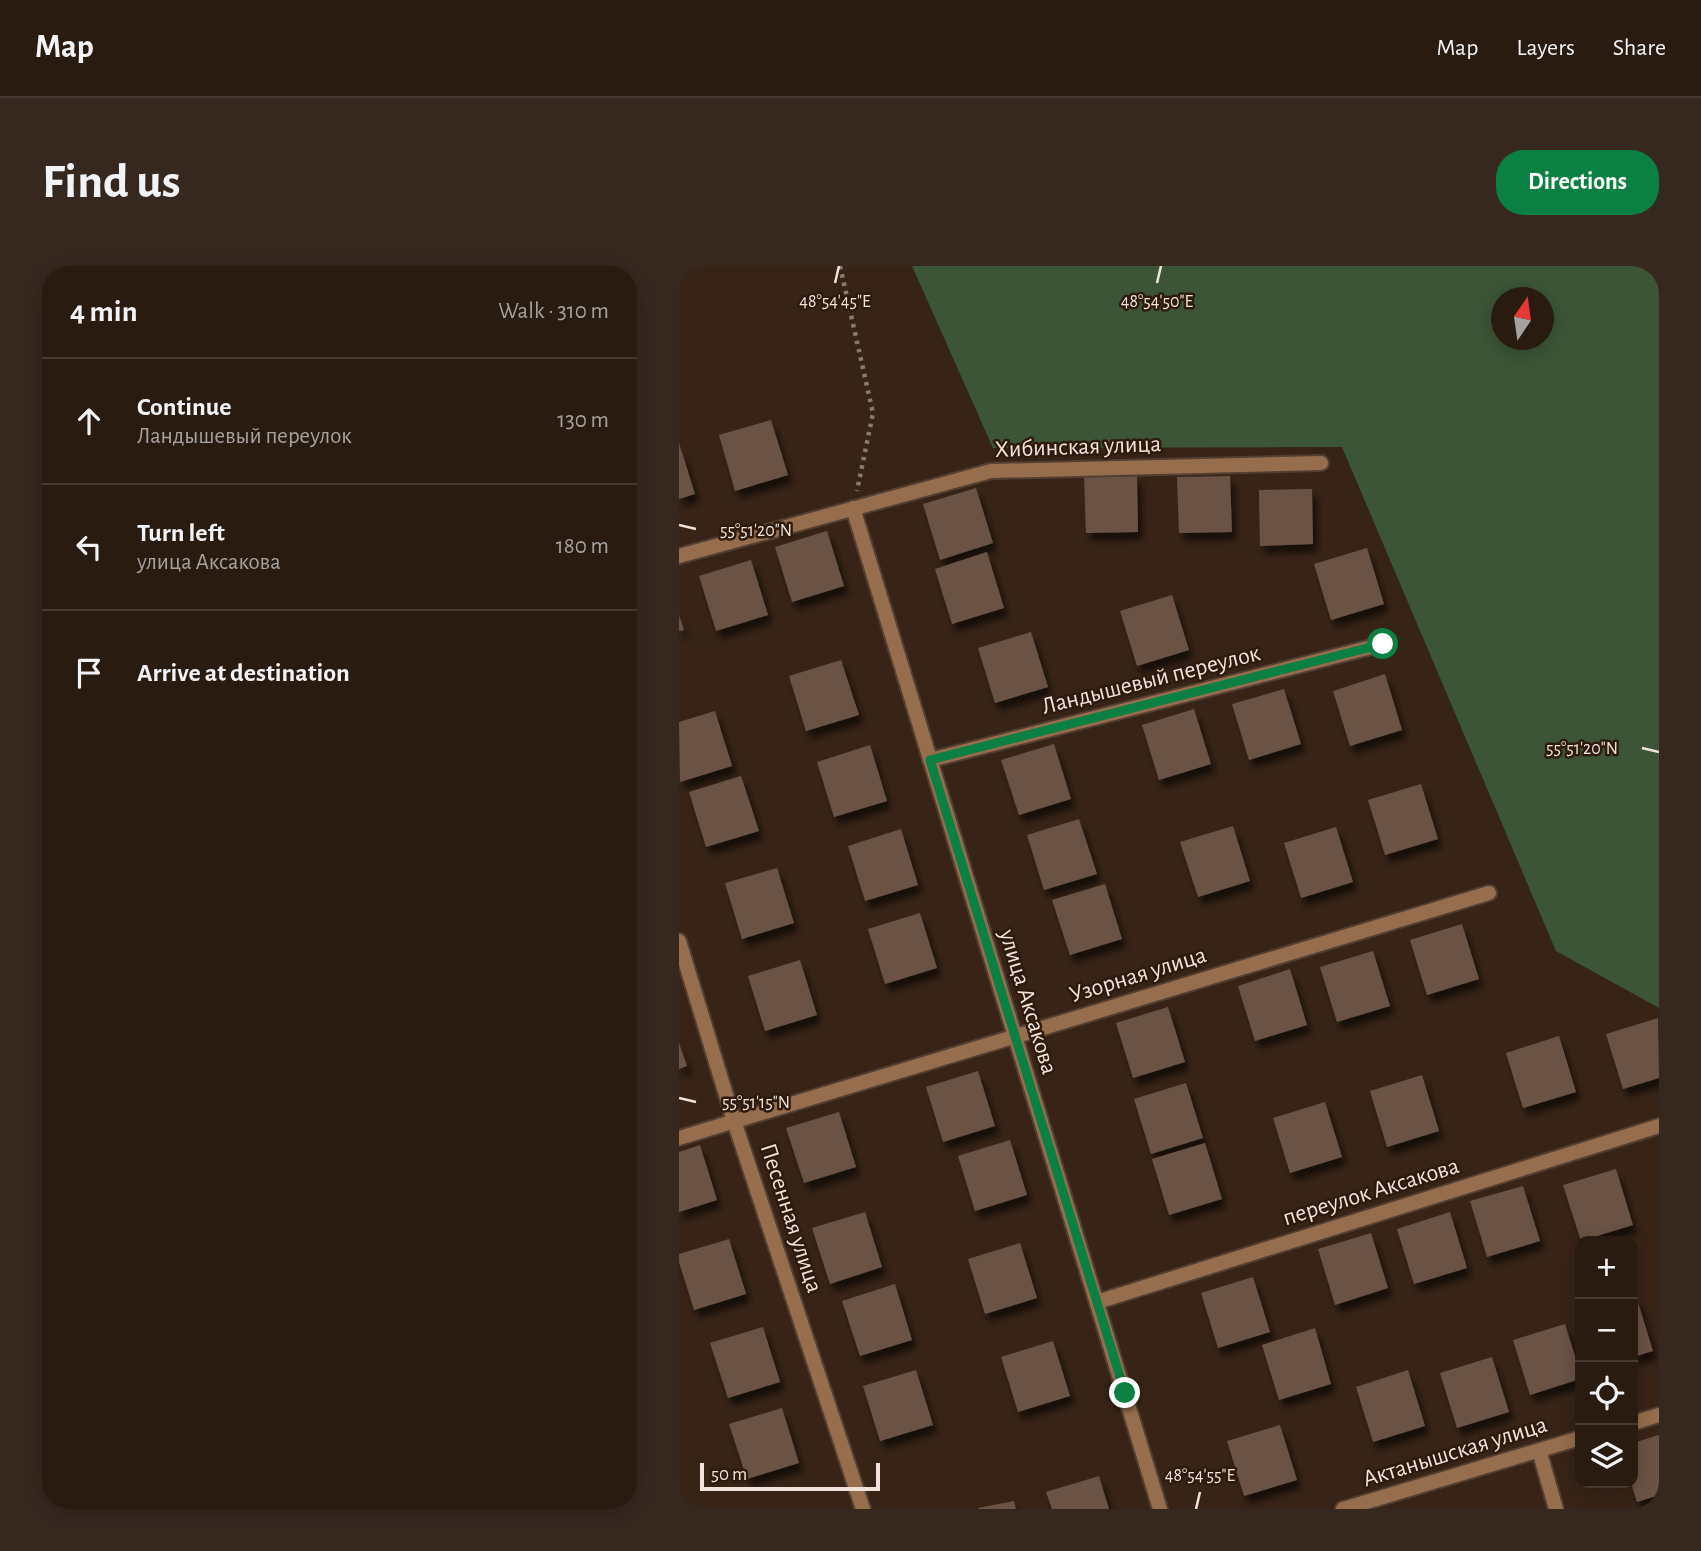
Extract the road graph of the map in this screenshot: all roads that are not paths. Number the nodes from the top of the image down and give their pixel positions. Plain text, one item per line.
1 (1321, 463) dead end
2 (853, 508) junction
3 (679, 556) edge
4 (1383, 644) dead end
5 (930, 760) junction
6 (1489, 893) dead end
7 (679, 941) edge
8 (1015, 1036) junction
9 (734, 1121) junction
10 (1659, 1126) edge
11 (679, 1138) edge
12 (1097, 1303) junction
13 (1659, 1415) edge
14 (1638, 1421) edge
15 (1575, 1439) edge
16 (1539, 1450) junction
17 (863, 1509) edge
18 (1160, 1509) edge
19 (1343, 1509) edge
20 (1556, 1509) edge

1 - 2 street, Хибинская улица
2 - 3 street, Хибинская улица
2 - 5 street, улица Аксакова
4 - 5 street, Ландышевый переулок
5 - 8 street, улица Аксакова
6 - 8 street, Узорная улица
7 - 9 street, Песенная улица
8 - 9 street, Узорная улица
8 - 12 street, улица Аксакова
9 - 11 street, Узорная улица
9 - 17 street, Песенная улица
10 - 12 street, переулок Аксакова
12 - 18 street, улица Аксакова
13 - 14 street
15 - 16 street, Актанышская улица
16 - 19 street, Актанышская улица
16 - 20 street

